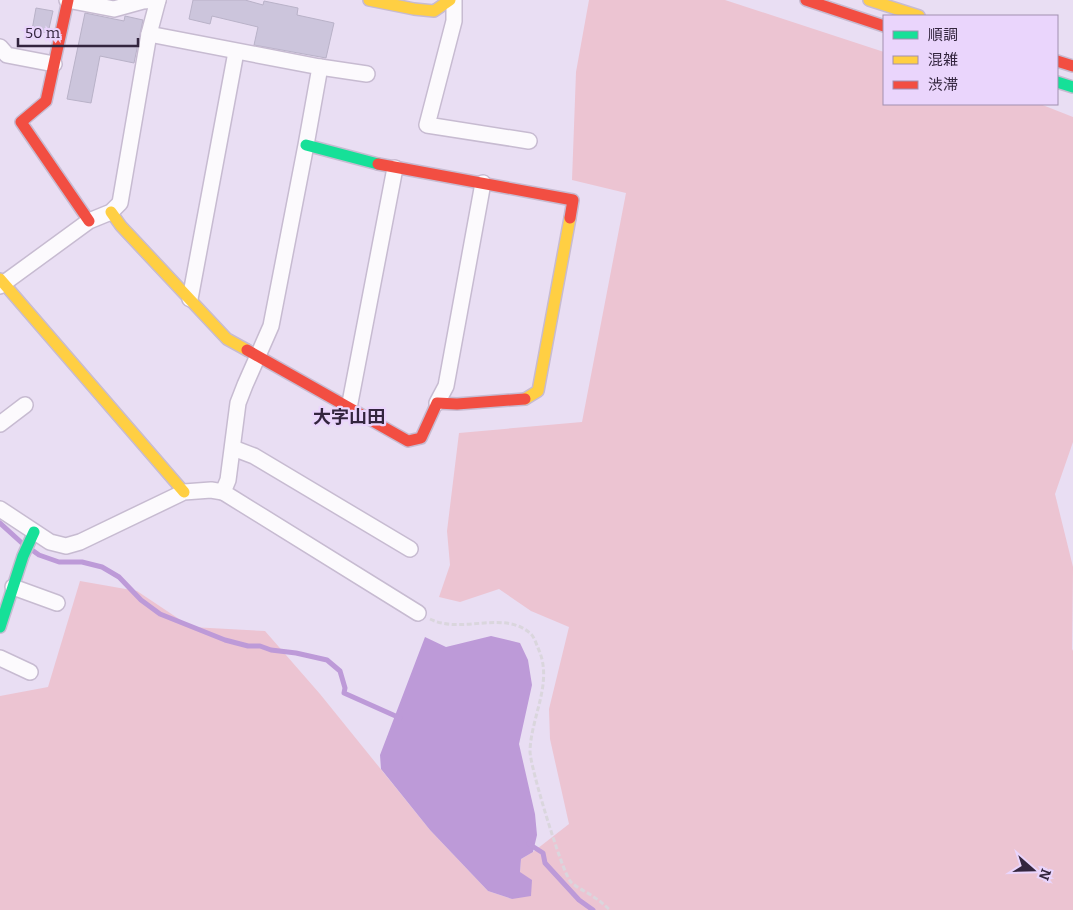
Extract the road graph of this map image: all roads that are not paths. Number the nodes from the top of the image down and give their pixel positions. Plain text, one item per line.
1 (67, 0) edge
2 (158, 0) edge
3 (369, 0) edge
4 (450, 0) edge
5 (454, 0) edge
6 (806, 0) edge
7 (869, 0) edge
8 (916, 15) edge
9 (883, 26) edge
10 (150, 34) junction
11 (0, 47) edge
12 (236, 52) junction
13 (1058, 61) edge
14 (54, 64) junction
15 (1073, 66) edge
16 (320, 67) junction
17 (367, 74) dead end
18 (1058, 82) edge
19 (1073, 87) edge
20 (529, 141) dead end
21 (306, 145) junction
22 (395, 168) junction
23 (483, 183) junction
24 (111, 212) junction
25 (89, 221) junction
26 (1, 283) edge
27 (190, 299) junction
28 (258, 357) junction
29 (437, 403) junction
30 (25, 405) dead end
31 (349, 408) junction
32 (0, 424) edge
33 (233, 448) junction
34 (184, 492) junction
35 (223, 492) junction
36 (0, 509) edge
37 (34, 532) junction
38 (410, 549) dead end
39 (13, 587) junction
40 (57, 603) dead end
41 (418, 613) road end
42 (0, 627) edge
43 (0, 658) edge
44 (30, 672) dead end

1 - 2 street
1 - 14 street
2 - 10 street
3 - 4 street
5 - 20 street
6 - 9 street
7 - 8 street
10 - 12 street
10 - 24 street
11 - 14 street
12 - 16 street
12 - 27 street
13 - 15 street
14 - 25 street
16 - 17 street
16 - 21 street
18 - 19 street
21 - 22 street
21 - 28 street
22 - 23 street
22 - 31 street
23 - 29 street
23 - 29 street
24 - 25 street
24 - 27 street
25 - 26 street
26 - 34 street
27 - 28 street
28 - 31 street
28 - 33 street
29 - 31 street
30 - 32 street
33 - 35 street
33 - 38 street
34 - 35 street
34 - 37 street
35 - 41 street
36 - 37 street
37 - 39 street
39 - 40 street
39 - 42 street
43 - 44 street

